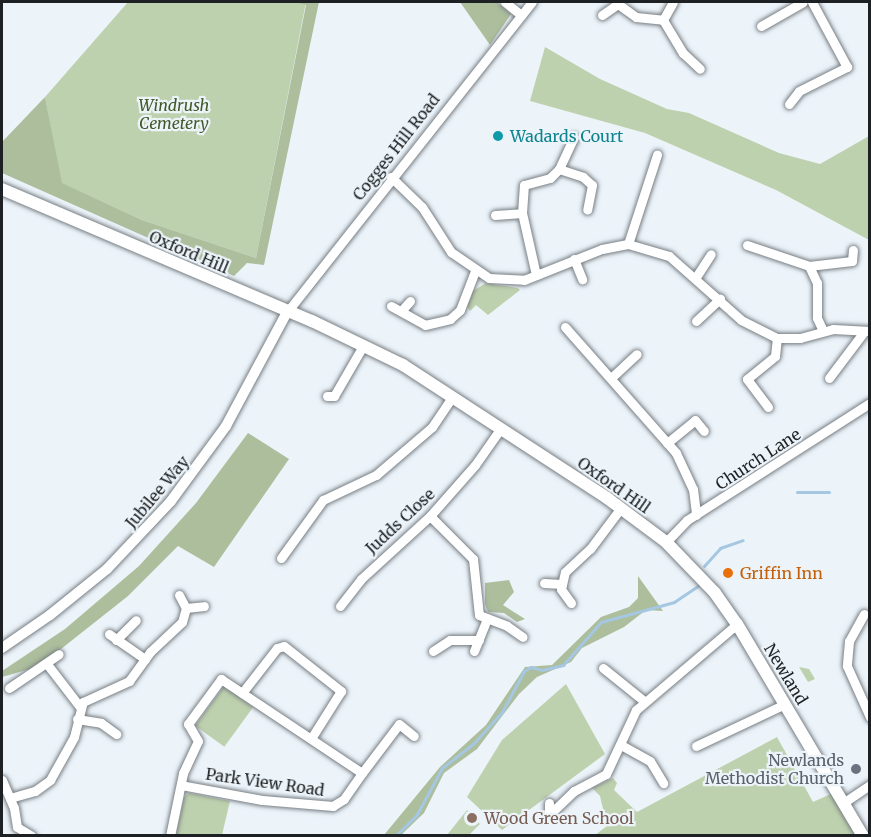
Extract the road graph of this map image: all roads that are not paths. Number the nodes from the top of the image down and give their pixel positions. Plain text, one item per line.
1 (505, 2) edge
2 (532, 2) edge
3 (673, 2) edge
4 (803, 2) edge
5 (812, 2) edge
6 (521, 15) junction
7 (602, 15) dead end
8 (663, 20) junction
9 (761, 26) dead end
10 (700, 69) dead end
11 (789, 104) dead end
12 (574, 137) dead end
13 (657, 155) dead end
14 (559, 169) junction
15 (391, 177) junction
16 (2, 189) edge
17 (587, 210) dead end
18 (522, 213) junction
19 (495, 215) dead end
20 (628, 244) junction
21 (747, 245) dead end
22 (853, 250) dead end
23 (711, 254) dead end
24 (574, 259) junction
25 (809, 266) junction
26 (475, 271) junction
27 (536, 275) junction
28 (696, 277) junction
29 (582, 279) dead end
30 (720, 299) junction
31 (410, 301) dead end
32 (391, 306) dead end
33 (402, 310) junction
34 (286, 312) junction
35 (696, 321) dead end
36 (565, 327) dead end
37 (823, 331) junction
38 (868, 333) edge
39 (777, 338) junction
40 (363, 346) junction
41 (637, 354) dead end
42 (611, 378) junction
43 (829, 378) dead end
44 (747, 379) junction
45 (737, 384) dead end
46 (327, 396) dead end
47 (453, 396) junction
48 (870, 403) edge
49 (768, 407) dead end
50 (501, 428) junction
51 (704, 431) dead end
52 (667, 443) junction
53 (620, 509) junction
54 (696, 515) junction
55 (430, 516) junction
56 (666, 542) junction
57 (281, 558) dead end
58 (544, 583) dead end
59 (562, 584) junction
60 (179, 595) dead end
61 (571, 603) dead end
62 (204, 606) dead end
63 (340, 606) dead end
64 (186, 608) junction
65 (864, 614) dead end
66 (487, 619) junction
67 (136, 620) dead end
68 (736, 624) junction
69 (523, 638) dead end
70 (479, 640) junction
71 (2, 648) edge
72 (433, 651) dead end
73 (474, 651) dead end
74 (58, 654) dead end
75 (145, 659) junction
76 (47, 664) junction
77 (603, 668) dead end
78 (9, 688) dead end
79 (242, 693) junction
80 (644, 701) junction
81 (785, 704) junction
82 (80, 707) junction
83 (870, 717) edge
84 (77, 719) junction
85 (116, 734) dead end
86 (312, 736) junction
87 (414, 736) dead end
88 (621, 745) junction
89 (696, 746) dead end
90 (362, 773) junction
91 (2, 780) edge
92 (663, 783) dead end
93 (181, 785) junction
94 (870, 785) edge
95 (10, 798) junction
96 (843, 803) junction
97 (549, 804) dead end
98 (15, 831) edge
99 (32, 836) edge
100 (170, 836) edge
101 (863, 836) edge

1 - 6 street
2 - 6 street, Cogges Hill Road
3 - 8 street
4 - 9 street
5 - 11 street
6 - 15 street, Cogges Hill Road
7 - 8 street
8 - 10 street
12 - 14 street
13 - 20 street
14 - 17 street
14 - 18 street
15 - 26 street
15 - 34 street, Cogges Hill Road
16 - 34 main road, Oxford Hill
18 - 19 street
18 - 27 street
20 - 24 street
20 - 28 street
21 - 25 street
22 - 25 street
23 - 28 street
24 - 27 street
24 - 29 street
25 - 37 street
26 - 27 street
26 - 33 street
28 - 30 street
30 - 35 street
30 - 39 street
31 - 33 street
32 - 33 street
34 - 40 main road, Oxford Hill
34 - 71 street, Jubilee Way
36 - 42 street
37 - 38 street
37 - 39 street
38 - 43 street
39 - 44 street
40 - 46 street
40 - 47 main road, Oxford Hill
41 - 42 street
42 - 52 street
44 - 45 street
44 - 49 street
47 - 50 main road, Oxford Hill
47 - 57 street
48 - 54 street, Church Lane
50 - 53 main road, Oxford Hill
50 - 55 street, Judds Close
51 - 52 street
52 - 54 street
53 - 56 main road, Oxford Hill
53 - 59 street
54 - 56 street, Church Lane
55 - 63 street, Judds Close
55 - 66 street
56 - 68 main road, Newland
58 - 59 street
59 - 61 street
60 - 64 street
62 - 64 street
64 - 75 street
65 - 83 street
66 - 69 street
66 - 70 street
67 - 75 street
68 - 80 street
68 - 81 main road, Newland
70 - 72 street
70 - 73 street
74 - 76 street
75 - 82 street
76 - 78 street
76 - 82 street
77 - 80 street
79 - 86 street
79 - 86 street
79 - 93 street
80 - 88 street
81 - 89 street
81 - 96 main road, Newland
82 - 84 street
84 - 85 street
84 - 95 street
86 - 90 street
87 - 90 street
88 - 92 street
88 - 97 street
90 - 93 street, Park View Road
91 - 95 street
93 - 100 street
94 - 96 street
95 - 98 street
96 - 101 main road, Newland
98 - 99 street

